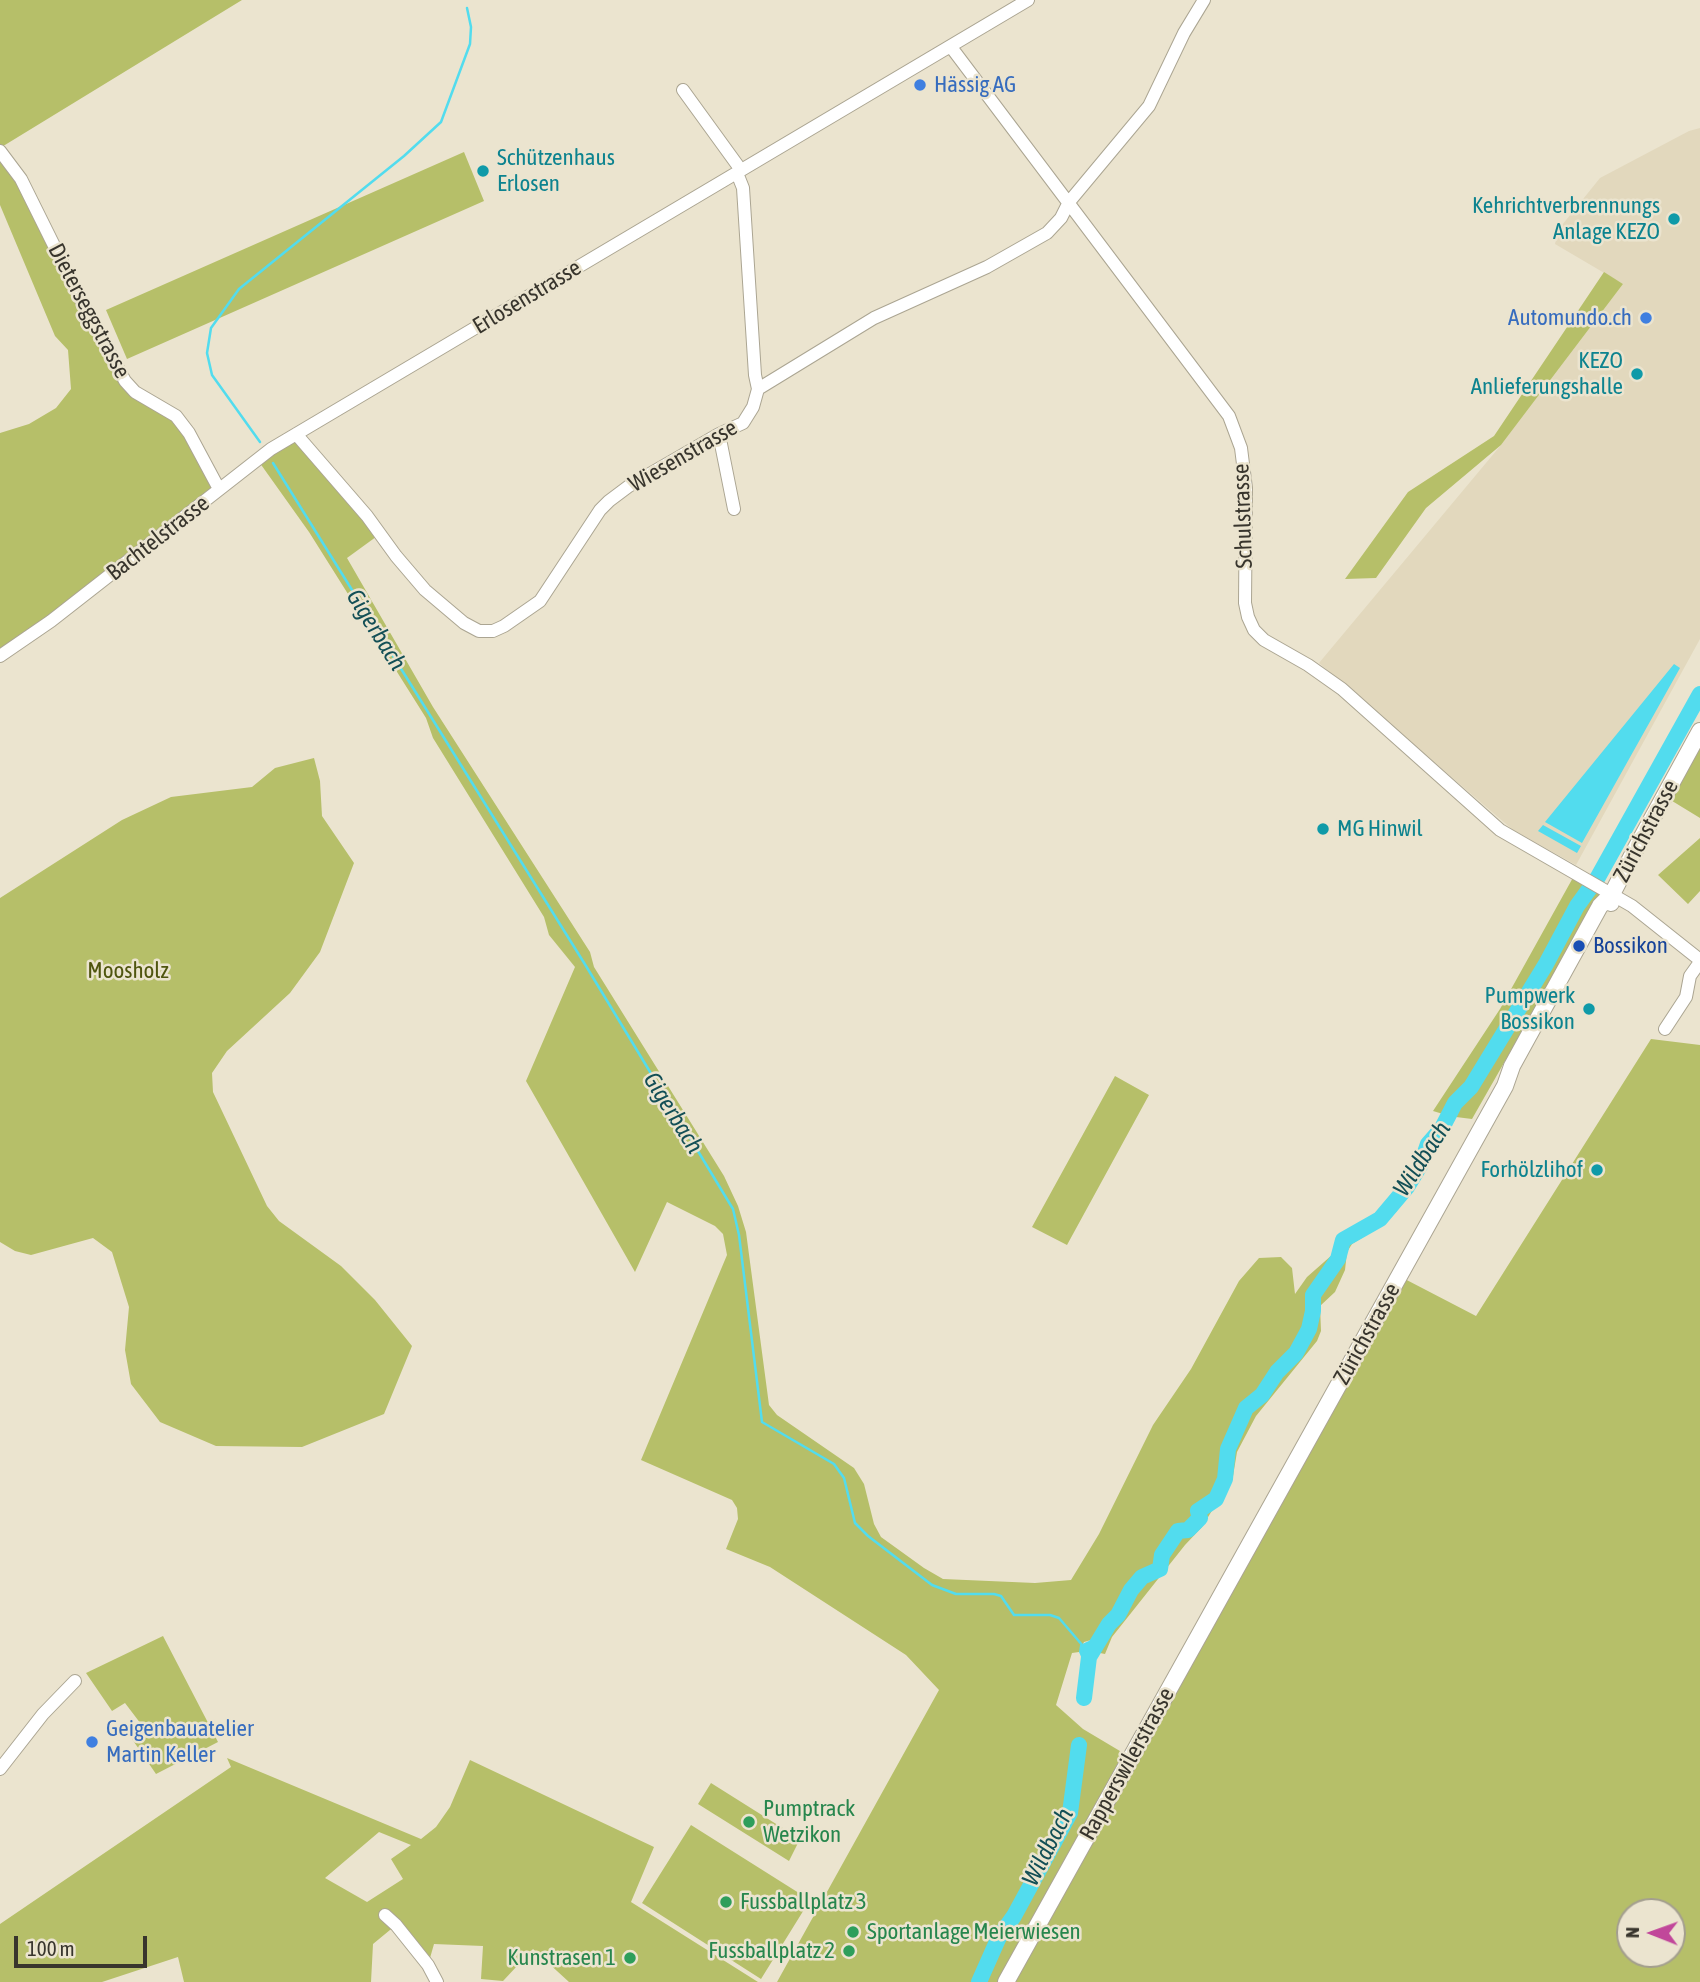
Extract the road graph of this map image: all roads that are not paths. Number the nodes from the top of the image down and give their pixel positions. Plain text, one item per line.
1 (1028, 0) edge
2 (1204, 0) edge
3 (951, 47) junction
4 (682, 90) dead end
5 (0, 151) edge
6 (739, 172) junction
7 (1069, 202) junction
8 (758, 389) junction
9 (317, 422) joint
10 (296, 434) junction
11 (719, 434) junction
12 (219, 489) junction
13 (734, 509) dead end
14 (0, 656) edge
15 (1700, 732) edge
16 (1600, 887) junction
17 (1700, 942) edge
18 (1697, 958) edge
19 (1665, 1028) dead end
20 (1228, 1582) joint
21 (75, 1681) dead end
22 (0, 1769) edge
23 (385, 1914) dead end
24 (437, 1982) edge
25 (1006, 1982) edge

1 - 3 street, Erlosenstrasse
2 - 7 street
3 - 6 street, Erlosenstrasse
3 - 7 street, Schulstrasse
4 - 6 street
5 - 12 street, Dieterseggstrasse
6 - 8 street
6 - 9 street, Erlosenstrasse
7 - 8 street
7 - 16 street, Schulstrasse
8 - 11 street, Wiesenstrasse
9 - 10 street, Bachtelstrasse
10 - 11 street, Wiesenstrasse
10 - 12 street, Bachtelstrasse
11 - 13 street
12 - 14 street, Bachtelstrasse
15 - 16 main road, Zürichstrasse
16 - 18 street, Schulstrasse
16 - 20 main road, Zürichstrasse
17 - 18 street
18 - 19 street
20 - 25 main road, Rapperswilerstrasse
21 - 22 street
23 - 24 street

